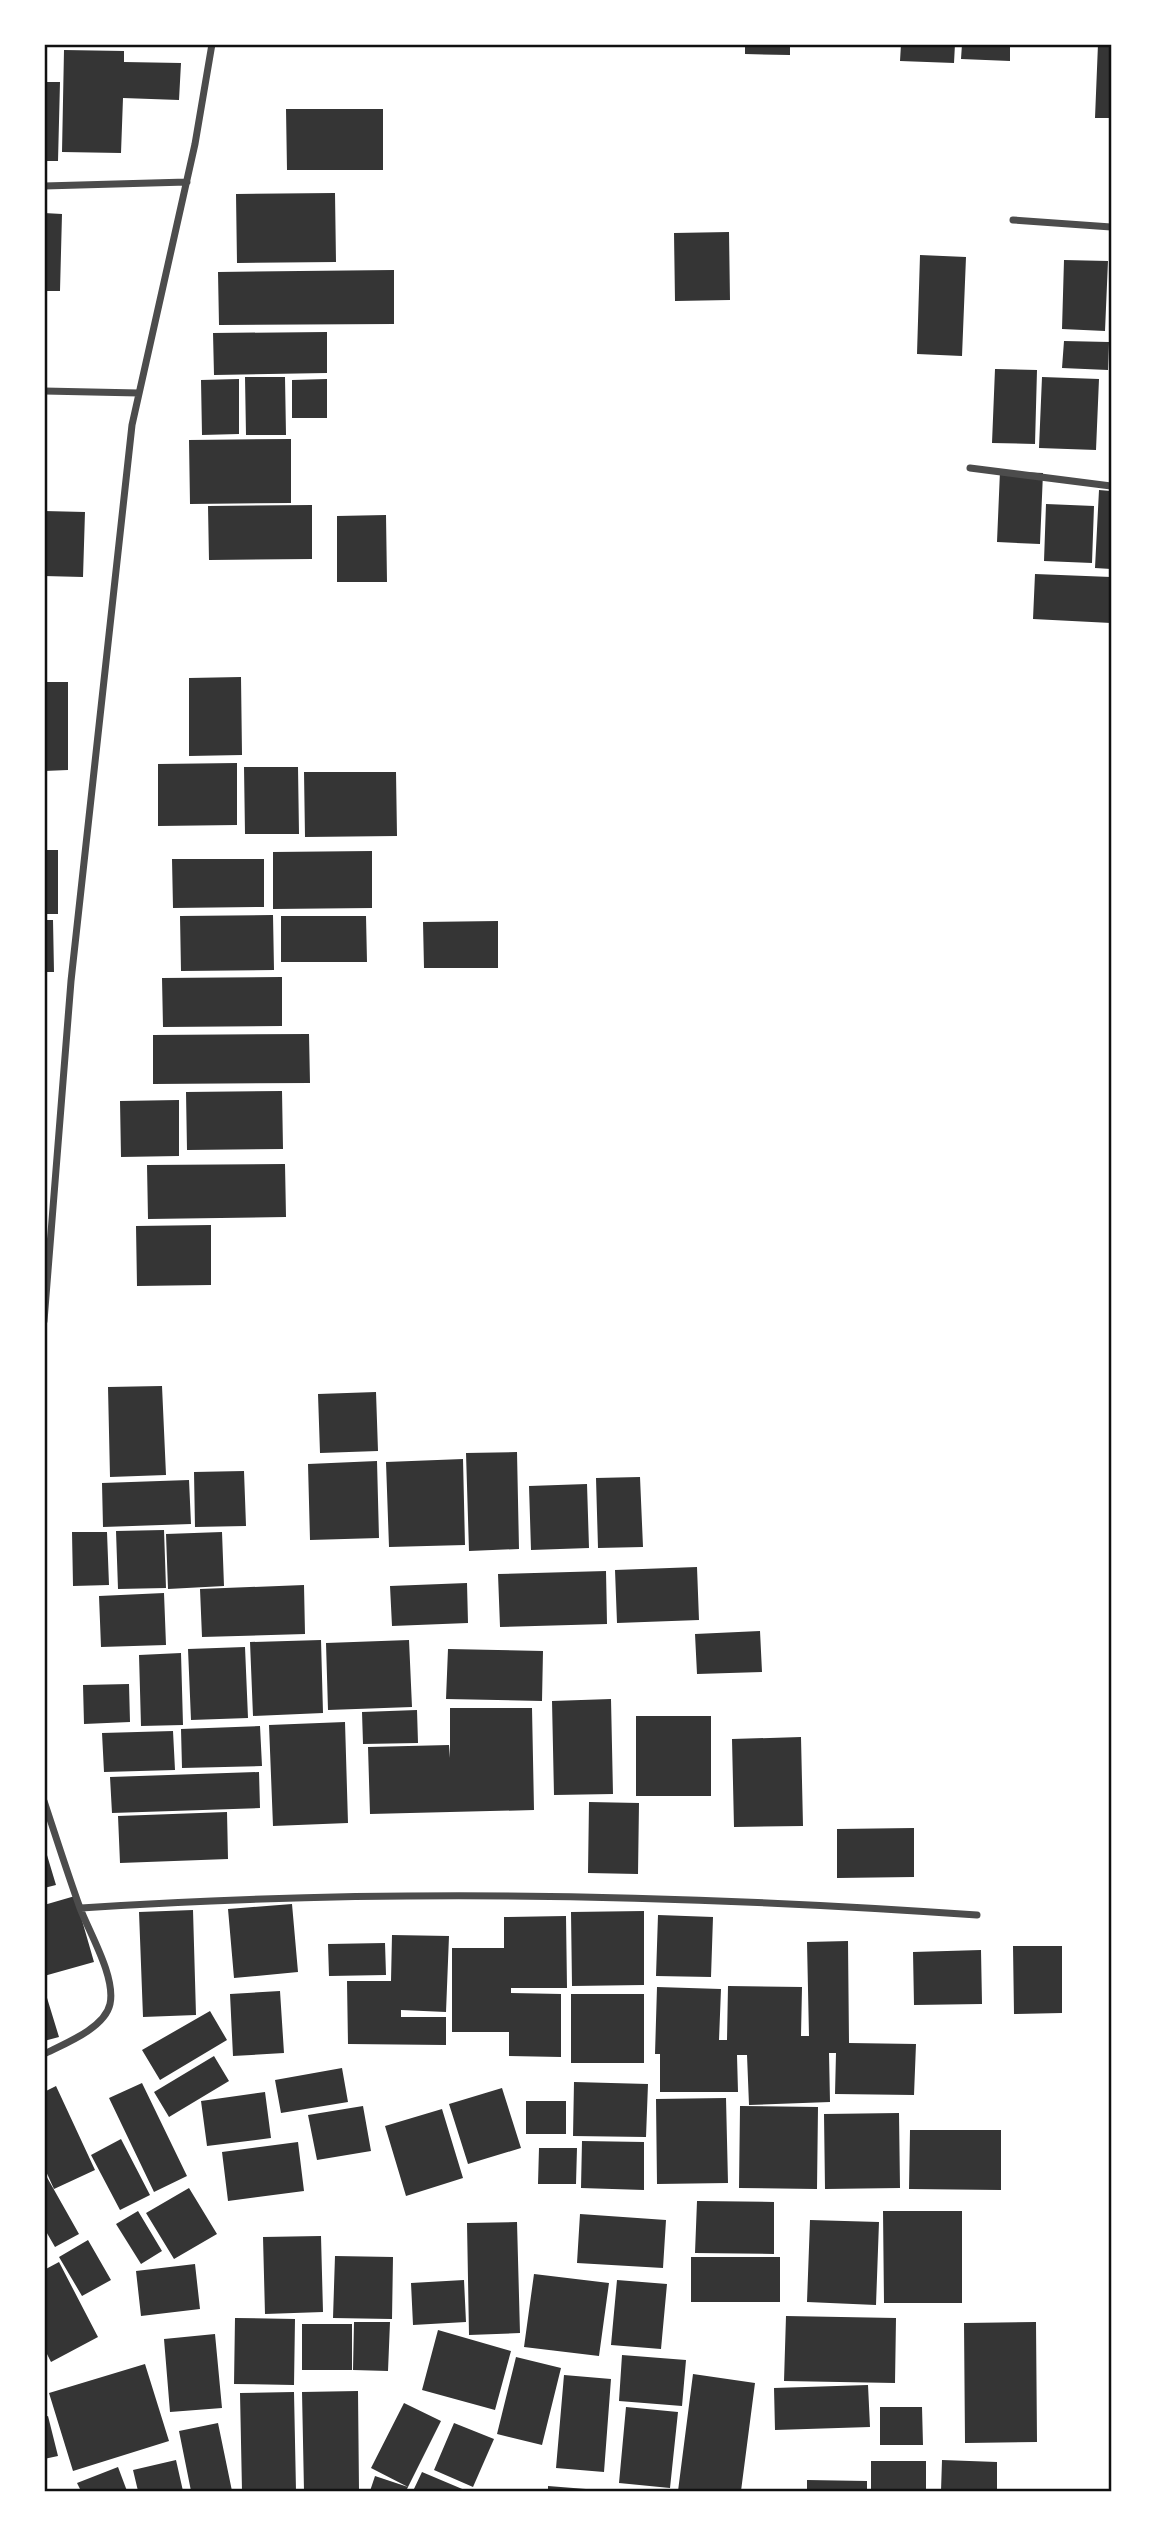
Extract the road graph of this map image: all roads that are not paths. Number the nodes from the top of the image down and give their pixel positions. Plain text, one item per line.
1 (212, 44) edge
2 (187, 182) junction
3 (44, 186) edge
4 (1013, 220) dead end
5 (1111, 227) edge
6 (44, 391) edge
7 (139, 393) junction
8 (970, 468) dead end
9 (1111, 486) edge
10 (44, 1321) edge
11 (44, 1801) edge
12 (80, 1908) junction
13 (977, 1914) dead end
14 (44, 2054) edge

1 - 2 street
2 - 3 street
2 - 7 street
4 - 5 street
6 - 7 street
7 - 10 street
8 - 9 street
11 - 12 street
12 - 13 street
12 - 14 street

